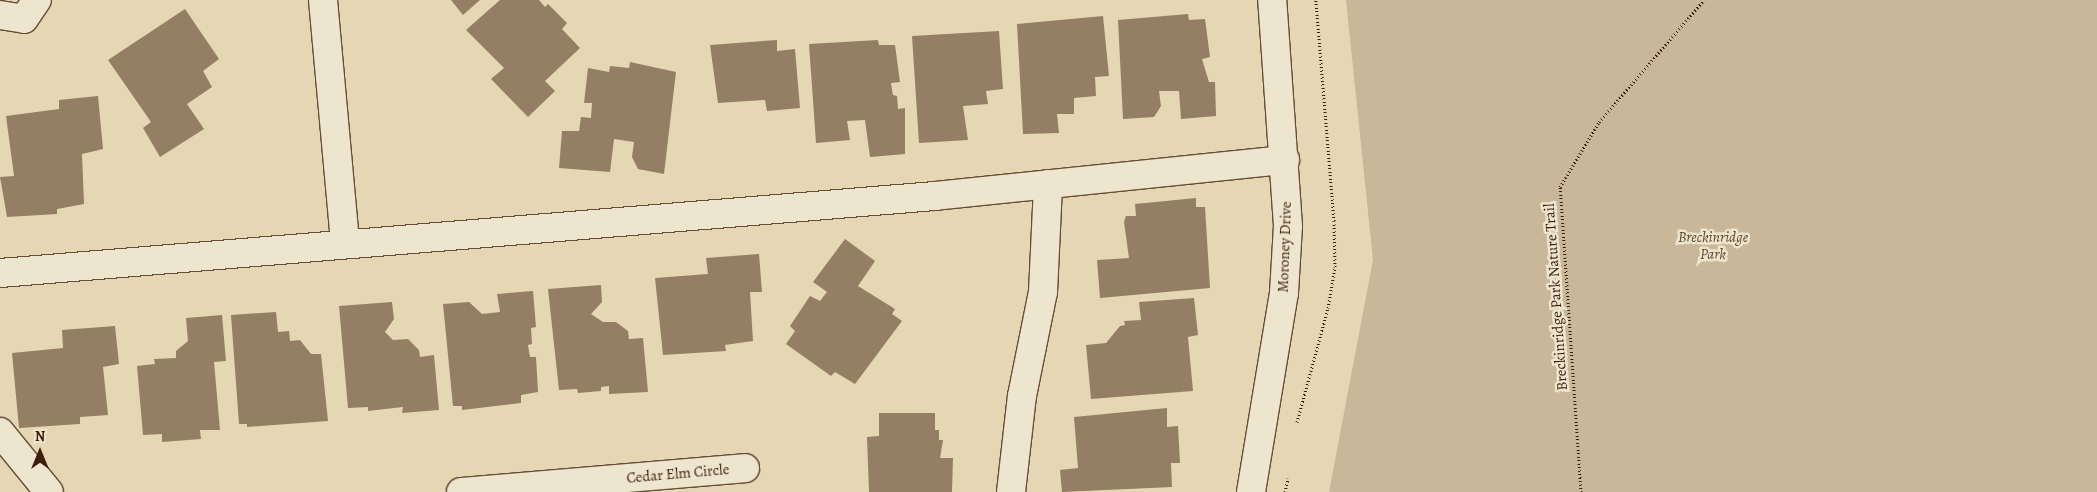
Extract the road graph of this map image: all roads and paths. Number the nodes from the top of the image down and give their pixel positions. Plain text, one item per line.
1 (37, 0) edge
2 (323, 0) edge
3 (1272, 0) edge
4 (1704, 0) edge
5 (0, 15) edge
6 (1285, 160) junction
7 (1048, 184) junction
8 (345, 243) junction
9 (0, 273) edge
10 (0, 432) edge
11 (746, 468) dead end
12 (50, 492) edge
13 (461, 492) edge
14 (1011, 492) edge
15 (1251, 492) edge
16 (1581, 492) edge

1 - 5 street
2 - 8 street
3 - 6 street, Moroney Drive
4 - 16 path, Breckinridge Park Nature Trail
6 - 7 street
6 - 15 street, Moroney Drive
7 - 8 street
7 - 14 street
8 - 9 street
10 - 12 street
11 - 13 street, Cedar Elm Circle

